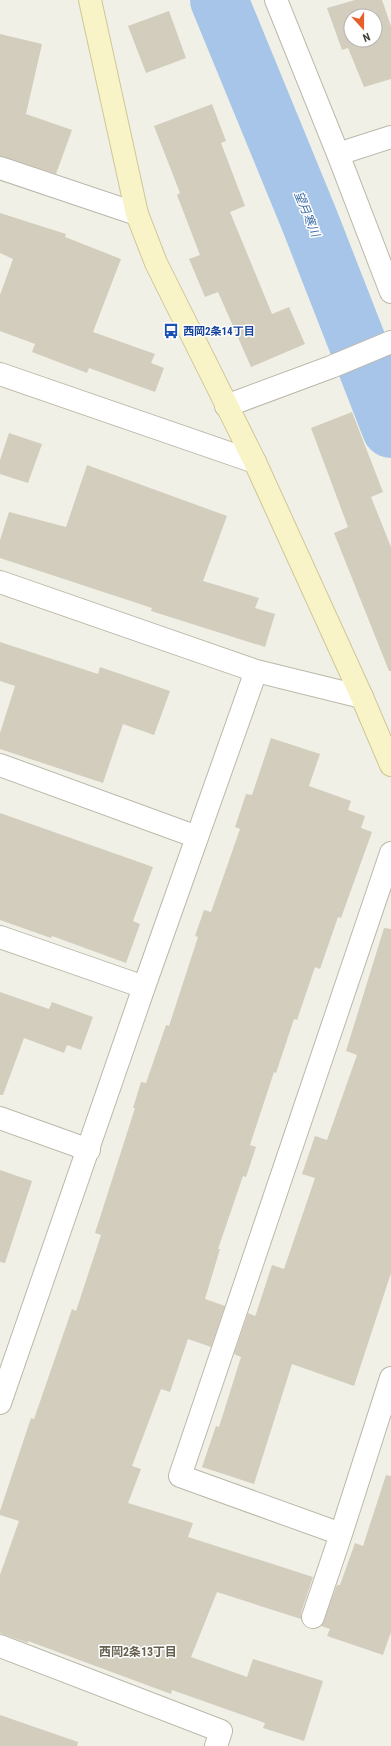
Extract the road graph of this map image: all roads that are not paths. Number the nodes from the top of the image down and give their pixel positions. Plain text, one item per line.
1 (90, 0) edge
2 (276, 0) edge
3 (391, 137) edge
4 (338, 154) junction
5 (0, 168) edge
6 (137, 214) junction
7 (391, 292) edge
8 (388, 343) edge
9 (0, 374) edge
10 (226, 406) junction
11 (255, 462) junction
12 (0, 582) edge
13 (256, 671) junction
14 (362, 697) junction
15 (0, 765) edge
16 (391, 765) edge
17 (197, 836) junction
18 (391, 853) edge
19 (0, 937) edge
20 (144, 987) junction
21 (0, 1118) edge
22 (89, 1150) junction
23 (391, 1378) edge
24 (0, 1403) edge
25 (341, 1534) junction
26 (313, 1617) dead end
27 (0, 1646) edge
28 (216, 1746) edge

1 - 6 street
2 - 4 street
3 - 4 street
4 - 7 street
5 - 6 street
6 - 10 street
8 - 10 street
9 - 11 street
10 - 11 street
11 - 14 street
12 - 13 street
13 - 14 street
13 - 17 street
14 - 16 street
15 - 17 street
17 - 20 street
18 - 25 street
19 - 20 street
20 - 22 street
21 - 22 street
22 - 24 street
23 - 25 street
25 - 26 street
27 - 28 street

